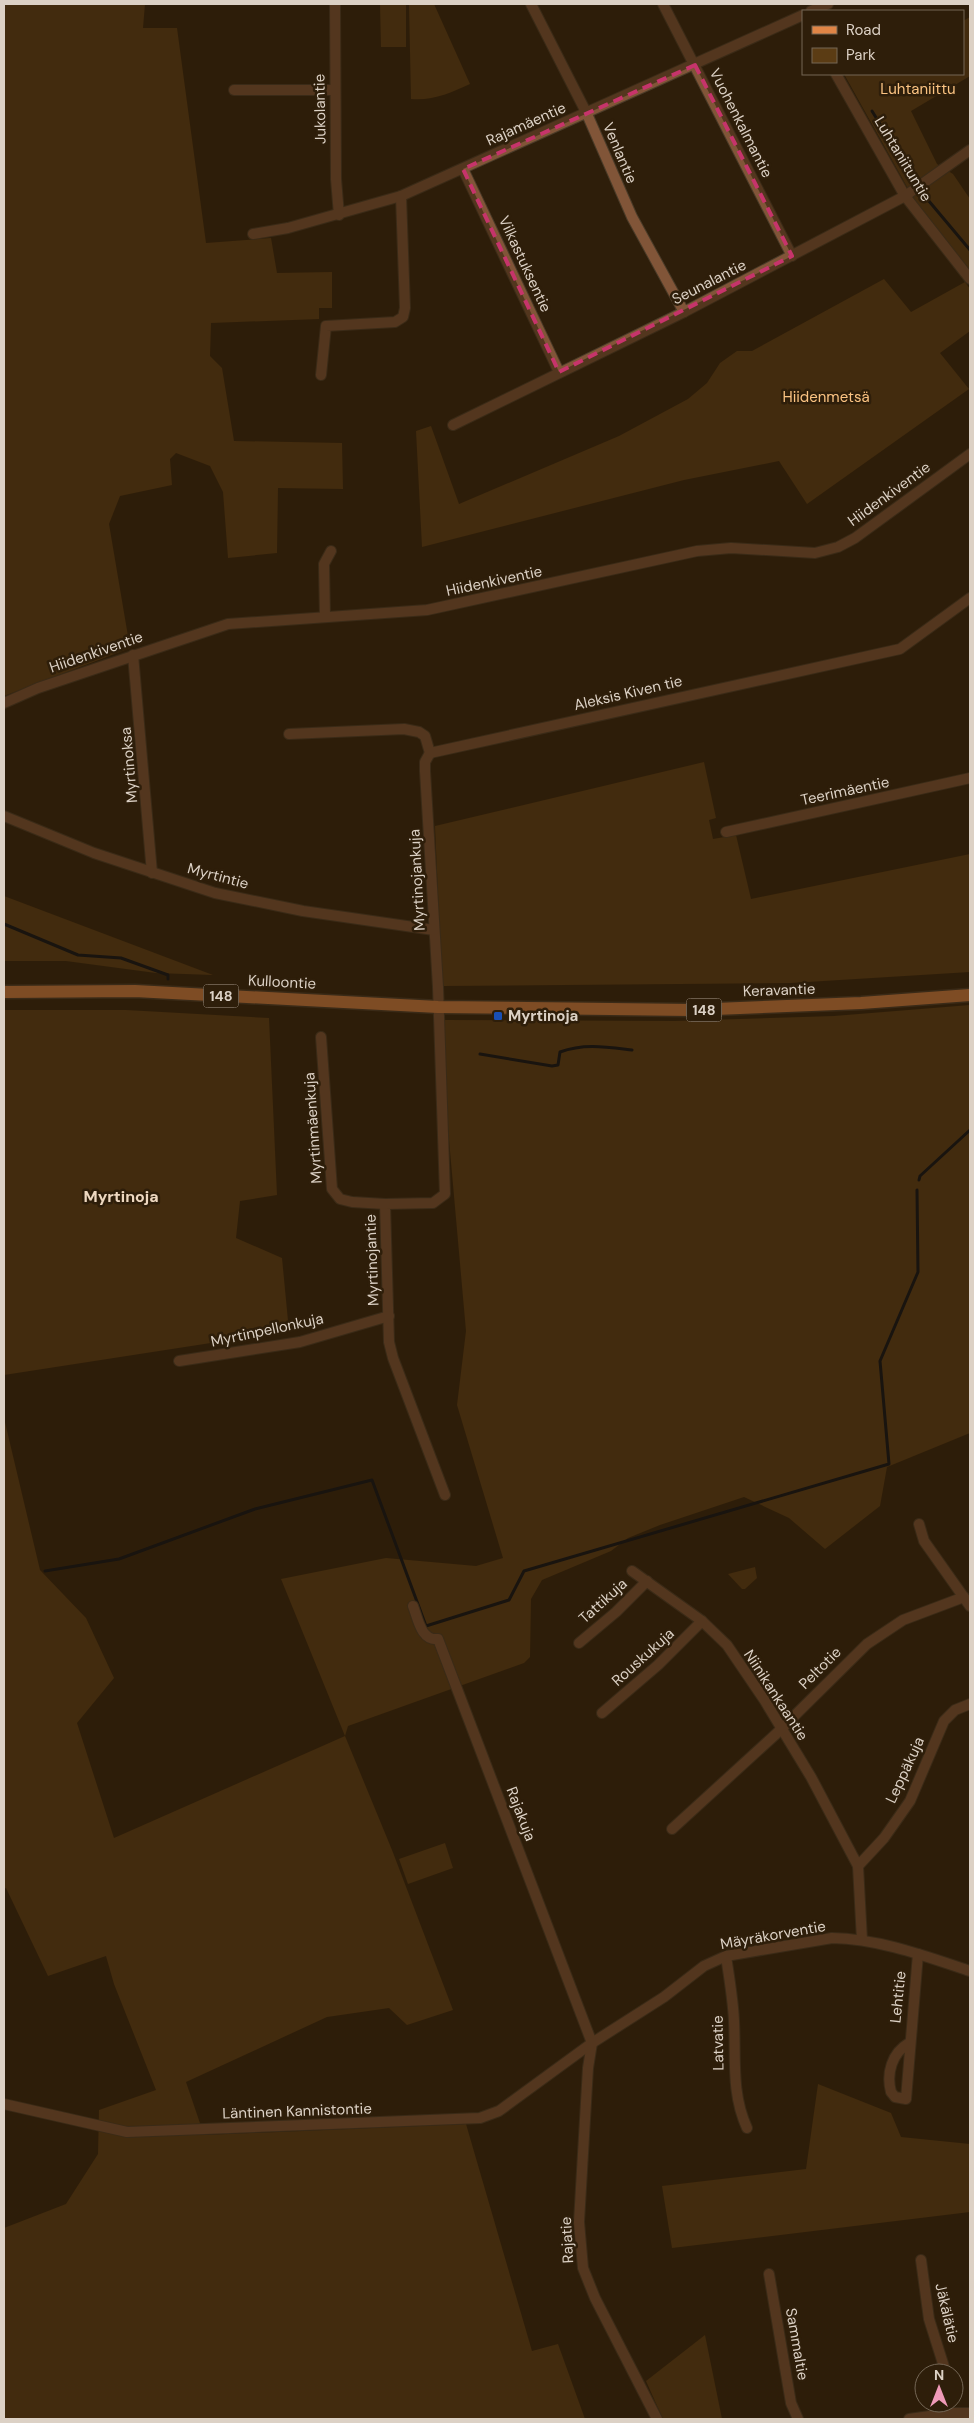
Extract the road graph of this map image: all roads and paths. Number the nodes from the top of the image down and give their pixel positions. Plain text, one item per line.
1 (335, 4) edge
2 (532, 4) edge
3 (663, 4) edge
4 (828, 4) edge
5 (813, 10) edge
6 (802, 15) edge
7 (695, 65) junction
8 (837, 75) edge
9 (234, 90) dead end
10 (335, 90) junction
11 (587, 114) junction
12 (970, 150) edge
13 (463, 169) junction
14 (401, 196) junction
15 (905, 196) junction
16 (340, 215) junction
17 (253, 234) dead end
18 (792, 256) junction
19 (970, 279) edge
20 (684, 312) junction
21 (559, 372) junction
22 (321, 376) dead end
23 (453, 425) dead end
24 (970, 454) edge
25 (331, 551) dead end
26 (970, 598) edge
27 (325, 617) junction
28 (133, 654) junction
29 (4, 703) edge
30 (289, 734) dead end
31 (430, 753) junction
32 (970, 778) edge
33 (4, 816) edge
34 (726, 832) dead end
35 (152, 873) junction
36 (434, 930) junction
37 (4, 992) edge
38 (970, 995) edge
39 (438, 1007) junction
40 (320, 1037) dead end
41 (385, 1204) junction
42 (389, 1316) junction
43 (179, 1361) dead end
44 (445, 1495) dead end
45 (919, 1524) dead end
46 (632, 1571) dead end
47 (647, 1581) junction
48 (964, 1597) junction
49 (413, 1606) dead end
50 (970, 1606) edge
51 (702, 1621) junction
52 (579, 1643) dead end
53 (970, 1704) edge
54 (602, 1713) dead end
55 (781, 1728) junction
56 (672, 1829) dead end
57 (858, 1866) junction
58 (862, 1940) junction
59 (918, 1954) junction
60 (726, 1956) junction
61 (970, 1971) edge
62 (592, 2043) junction
63 (909, 2043) junction
64 (575, 2055) joint
65 (4, 2104) edge
66 (747, 2128) dead end
67 (921, 2260) dead end
68 (769, 2274) dead end
69 (943, 2363) edge
70 (932, 2413) edge
71 (657, 2419) edge
72 (798, 2419) edge
73 (909, 2419) edge

1 - 10 street, Jukolantie
2 - 11 street, Venlantie
3 - 7 street, Vuohenkalmantie
4 - 5 street
6 - 7 street, Rajamäentie
7 - 11 street, Rajamäentie
7 - 18 street, Vuohenkalmantie
8 - 15 street, Luhtaniituntie
9 - 10 street
10 - 16 street, Jukolantie
11 - 13 street, Rajamäentie
11 - 20 street, Venlantie
12 - 15 street, Seunalantie
13 - 14 street, Rajamäentie
13 - 21 street, Vilkastuksentie
14 - 16 street, Rajamäentie
14 - 22 street
15 - 18 street, Seunalantie
15 - 19 street, Luhtaniituntie
16 - 17 street, Rajamäentie
18 - 20 street, Seunalantie
20 - 21 street, Seunalantie
21 - 23 street, Seunalantie
24 - 27 street, Hiidenkiventie
25 - 27 street
26 - 31 street, Aleksis Kiven tie
27 - 28 street, Hiidenkiventie
28 - 29 street, Hiidenkiventie
28 - 35 street, Myrtinoksa
30 - 31 street
31 - 36 street, Myrtinojankuja
32 - 34 street, Teerimäentie
33 - 35 street, Myrtintie
35 - 36 street, Myrtintie
36 - 39 street, Myrtinojankuja
37 - 39 main road, Kulloontie / 148
38 - 39 main road, Keravantie / 148
39 - 41 street, Myrtinojantie
40 - 41 street, Myrtinmäenkuja
41 - 42 street, Myrtinojantie
42 - 43 street, Myrtinpellonkuja
42 - 44 street, Myrtinojantie
45 - 48 street
46 - 47 street, Niinikankaantie
47 - 51 street, Niinikankaantie
47 - 52 street, Tattikuja
48 - 50 street
48 - 55 street, Peltotie
49 - 62 street, Rajakuja
51 - 54 street, Rouskukuja
51 - 55 street, Niinikankaantie
53 - 57 street, Leppäkuja
55 - 56 street, Peltotie
55 - 57 street, Niinikankaantie
57 - 58 street
58 - 59 street, Mäyräkorventie
58 - 60 street, Mäyräkorventie
59 - 61 street, Mäyräkorventie
59 - 63 street, Lehtitie
60 - 62 street, Mäyräkorventie
60 - 66 street, Latvatie
62 - 64 street, Mäyräkorventie
62 - 71 street, Rajatie
63 - 63 street, Lehtitie
64 - 65 street, Läntinen Kannistontie
67 - 69 street, Jäkälätie
68 - 72 street, Sammaltie
70 - 73 street

